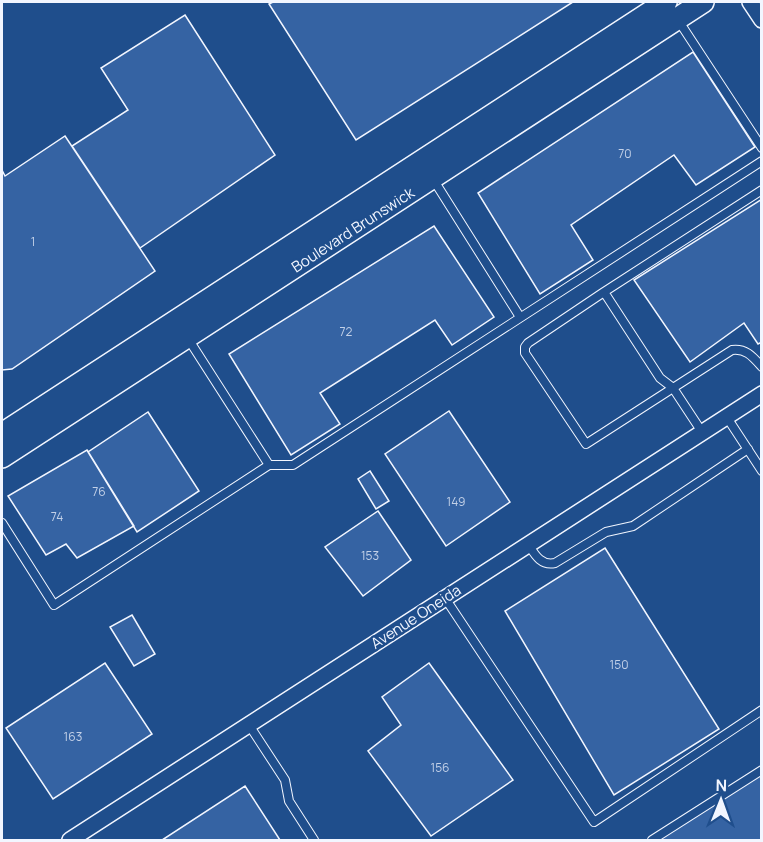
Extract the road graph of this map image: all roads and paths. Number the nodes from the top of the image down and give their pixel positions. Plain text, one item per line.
1 (703, 2) edge
2 (750, 2) edge
3 (671, 10) edge
4 (762, 20) edge
5 (762, 148) edge
6 (762, 161) edge
7 (432, 178) junction
8 (762, 190) edge
9 (604, 292) junction
10 (520, 317) junction
11 (187, 338) junction
12 (762, 368) edge
13 (673, 388) junction
14 (762, 393) edge
15 (726, 416) junction
16 (702, 432) junction
17 (2, 434) edge
18 (747, 449) junction
19 (2, 457) edge
20 (269, 465) junction
21 (762, 471) edge
22 (2, 523) edge
23 (528, 544) junction
24 (445, 598) junction
25 (762, 710) edge
26 (249, 725) junction
27 (762, 770) edge
28 (70, 840) edge
29 (314, 840) edge
30 (652, 840) edge

1 - 3 street, Boulevard Brunswick
2 - 4 street
3 - 5 lane
3 - 7 street, Boulevard Brunswick
3 - 17 street, Boulevard Brunswick
6 - 10 lane
7 - 10 lane
7 - 11 street, Boulevard Brunswick
8 - 9 lane
9 - 13 lane
9 - 13 lane
10 - 20 lane
11 - 19 street, Boulevard Brunswick
11 - 20 lane
12 - 13 lane
13 - 16 lane
14 - 15 street, Avenue Oneida
15 - 16 street, Avenue Oneida
15 - 18 lane
16 - 23 street, Avenue Oneida
18 - 21 lane
18 - 23 lane
20 - 22 lane
23 - 24 street, Avenue Oneida
24 - 25 lane
24 - 26 street, Avenue Oneida
26 - 28 street, Avenue Oneida
26 - 29 lane
27 - 30 lane

